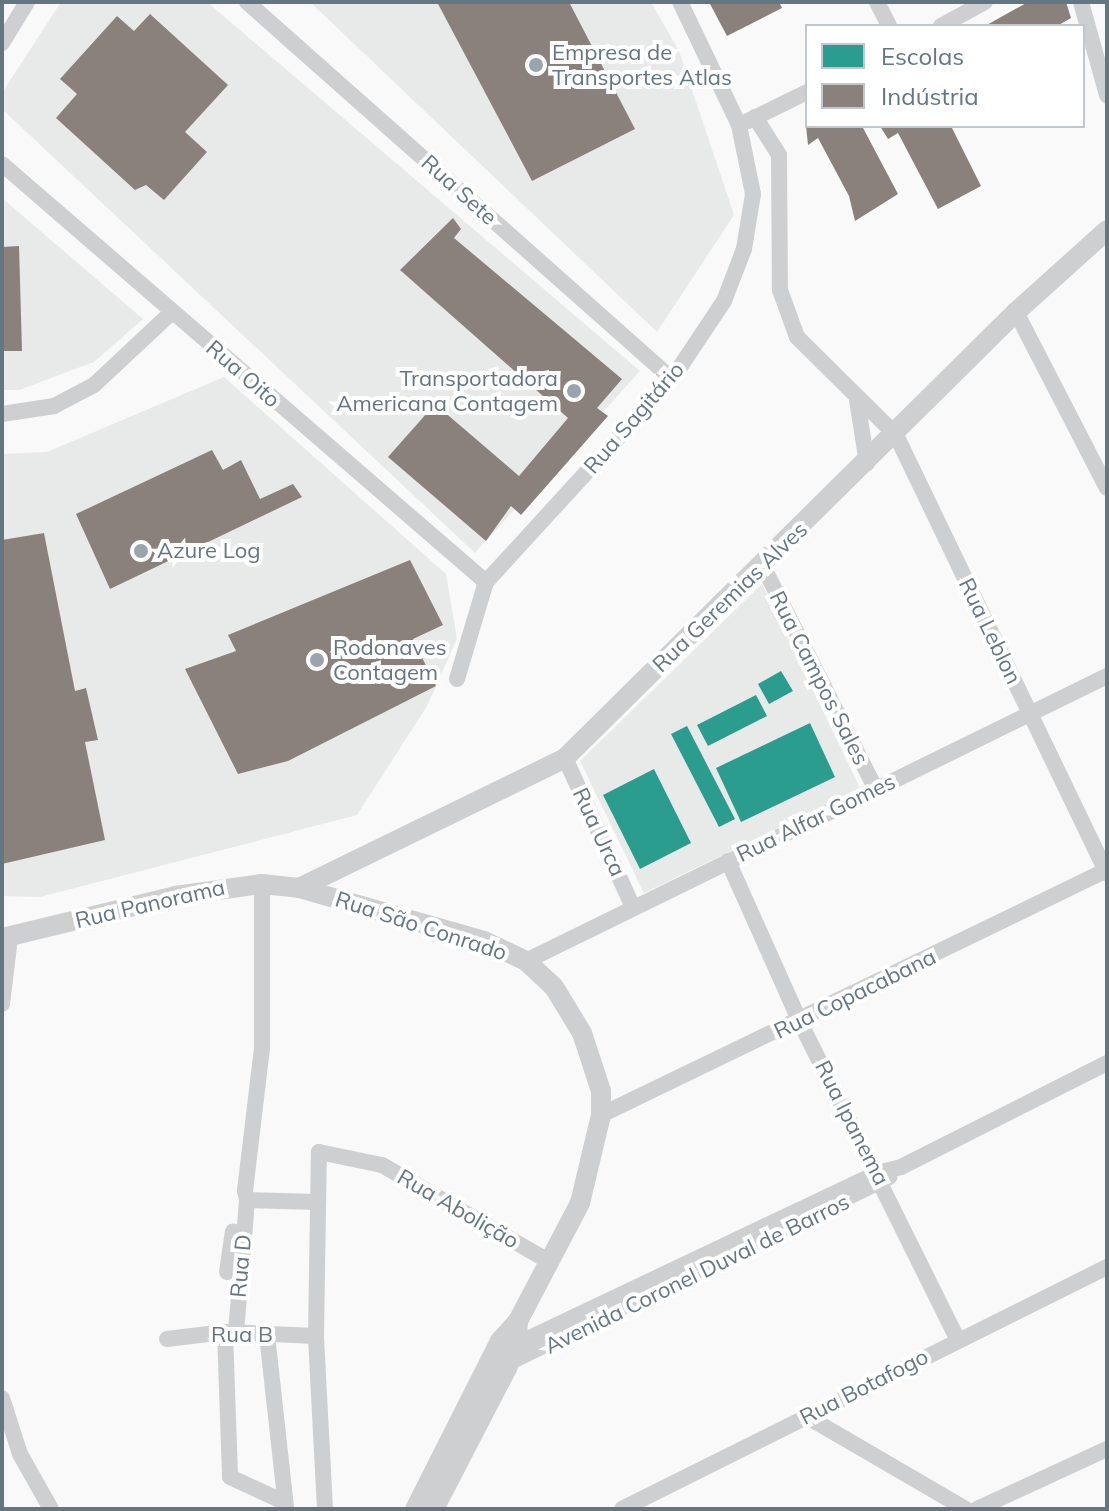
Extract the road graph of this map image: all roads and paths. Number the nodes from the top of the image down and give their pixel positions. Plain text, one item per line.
1 (27, 2) edge
2 (247, 2) edge
3 (680, 2) edge
4 (877, 2) edge
5 (985, 2) edge
6 (1081, 2) edge
7 (888, 24) edge
8 (945, 24) edge
9 (2, 43) edge
10 (805, 93) edge
11 (1107, 95) edge
12 (755, 117) junction
13 (739, 125) junction
14 (2, 164) edge
15 (1107, 230) edge
16 (172, 312) junction
17 (1016, 312) junction
18 (672, 379) junction
19 (857, 400) junction
20 (2, 414) edge
21 (896, 435) junction
22 (867, 463) junction
23 (1107, 488) edge
24 (763, 566) junction
25 (486, 582) junction
26 (1107, 676) edge
27 (457, 679) dead end
28 (1029, 713) junction
29 (565, 758) junction
30 (876, 790) junction
31 (728, 861) junction
32 (1106, 872) edge
33 (262, 884) junction
34 (299, 888) junction
35 (633, 907) junction
36 (6, 938) edge
37 (526, 961) junction
38 (2, 1004) edge
39 (800, 1022) junction
40 (1107, 1063) edge
41 (601, 1115) junction
42 (880, 1178) junction
43 (246, 1196) junction
44 (317, 1202) junction
45 (550, 1262) junction
46 (1107, 1267) edge
47 (227, 1272) dead end
48 (586, 1320) junction
49 (231, 1332) junction
50 (267, 1335) junction
51 (316, 1336) junction
52 (167, 1339) dead end
53 (958, 1340) junction
54 (508, 1343) junction
55 (498, 1365) junction
56 (2, 1398) edge
57 (806, 1416) junction
58 (1107, 1449) edge
59 (285, 1506) edge
60 (626, 1508) edge
61 (51, 1509) edge
62 (325, 1509) edge
63 (415, 1509) edge
64 (434, 1509) edge
65 (966, 1509) edge
66 (977, 1509) edge

1 - 9 street
2 - 18 street, Rua Sete
3 - 13 street, Rua Sagitário
4 - 7 street
5 - 8 street
6 - 11 street
10 - 12 street
12 - 13 street
12 - 19 street, Rua Leblon
13 - 18 street, Rua Sagitário
14 - 16 street, Rua Oito
15 - 17 street, Rua Geremias Alves
16 - 20 street
16 - 25 street, Rua Oito
17 - 21 street, Rua Geremias Alves
17 - 23 street
18 - 25 street, Rua Sagitário
19 - 21 street, Rua Leblon
19 - 22 street
21 - 22 street, Rua Geremias Alves
21 - 28 street, Rua Leblon
22 - 24 street, Rua Geremias Alves
24 - 29 street, Rua Geremias Alves
24 - 30 street, Rua Campos Sales
25 - 27 street, Rua Sagitário
26 - 28 street, Rua Alfar Gomes
28 - 30 street, Rua Alfar Gomes
28 - 32 street, Rua Leblon
29 - 34 street, Rua Geremias Alves
29 - 35 street, Rua Urca
30 - 31 street, Rua Alfar Gomes
31 - 35 street, Rua Alfar Gomes
31 - 39 street, Rua Ipanema
32 - 39 street, Rua Copacabana
33 - 34 street, Rua Panorama
33 - 36 street, Rua Panorama
33 - 43 street
34 - 37 street, Rua São Conrado
35 - 37 street, Rua Alfar Gomes
36 - 38 street
37 - 41 street, Rua São Conrado
39 - 41 street, Rua Copacabana
39 - 42 street, Rua Ipanema
40 - 42 street, Avenida Coronel Duval de Barros
41 - 45 street, Rua São Conrado
42 - 48 street, Avenida Coronel Duval de Barros
42 - 53 street, Rua Ipanema
43 - 44 street
43 - 47 street
43 - 49 street, Rua D
44 - 45 street, Rua Abolição
44 - 51 street, Rua Abolição
45 - 54 street, Rua São Conrado
46 - 53 street, Rua Botafogo
48 - 54 street, Avenida Coronel Duval de Barros
48 - 55 street, Avenida Coronel Duval de Barros
49 - 50 street, Rua B
49 - 52 street, Rua B
49 - 59 street
50 - 51 street, Rua B
50 - 59 street
51 - 62 street, Rua Abolição
53 - 57 street, Rua Botafogo
54 - 55 street, Rua São Conrado
55 - 63 street, Rua São Conrado
55 - 64 street, Rua São Conrado
56 - 61 street
57 - 60 street, Rua Botafogo
57 - 65 street
58 - 66 street

